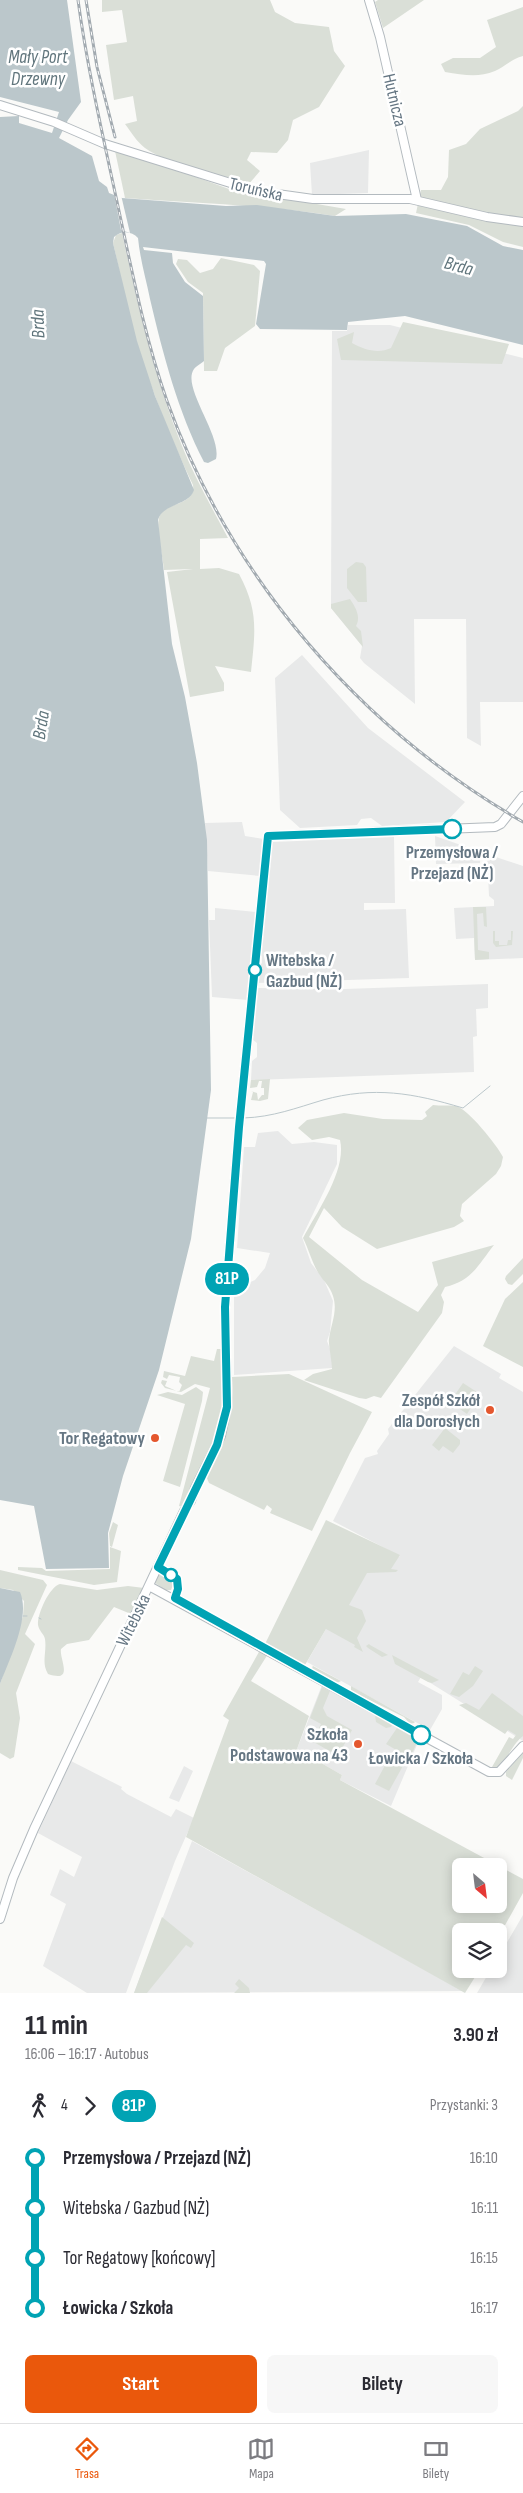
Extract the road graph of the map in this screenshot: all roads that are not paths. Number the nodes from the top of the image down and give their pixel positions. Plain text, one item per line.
1 (369, 0) edge
2 (0, 105) edge
3 (417, 200) junction
4 (523, 222) edge
5 (523, 796) edge
6 (149, 1586) junction
7 (523, 1746) edge
8 (0, 1919) edge

1 - 3 street, Hutnicza
2 - 3 street, Toruńska
3 - 4 street, Toruńska
5 - 6 street, Witebska
6 - 7 street
6 - 8 street, Witebska

